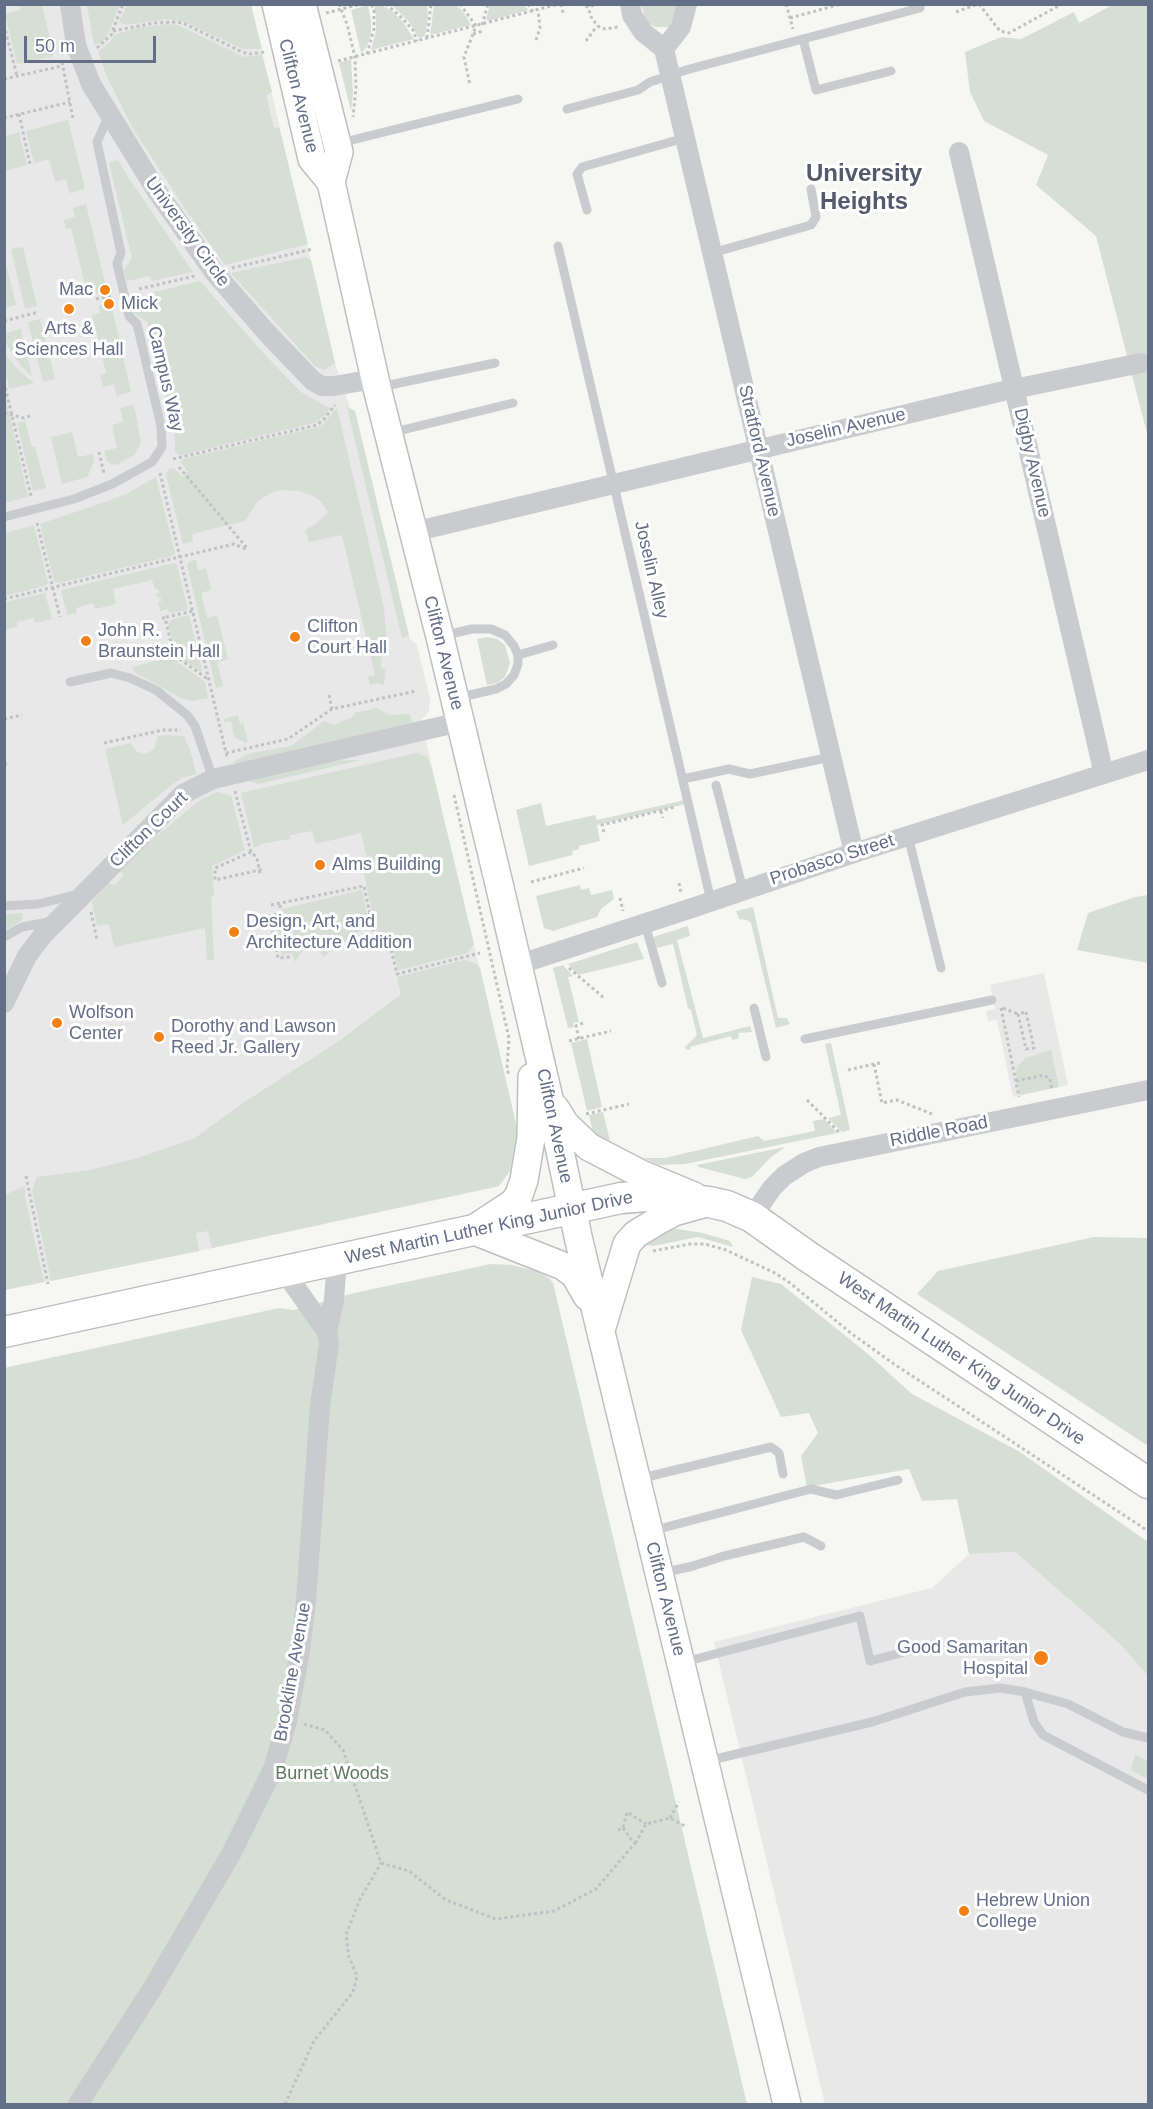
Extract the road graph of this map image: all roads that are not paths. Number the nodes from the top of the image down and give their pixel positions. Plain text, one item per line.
1 (70, 4) edge
2 (276, 4) edge
3 (630, 4) edge
4 (687, 4) edge
5 (920, 8) dead end
6 (313, 9) edge
7 (803, 39) junction
8 (664, 49) junction
9 (891, 71) dead end
10 (670, 74) junction
11 (518, 99) dead end
12 (567, 109) dead end
13 (109, 116) junction
14 (344, 134) junction
15 (685, 138) junction
16 (959, 152) dead end
17 (331, 182) junction
18 (811, 189) dead end
19 (587, 210) dead end
20 (558, 246) dead end
21 (712, 253) junction
22 (495, 363) dead end
23 (1141, 363) dead end
24 (376, 383) junction
25 (1014, 388) junction
26 (513, 403) dead end
27 (388, 433) junction
28 (758, 448) junction
29 (614, 484) junction
30 (4, 517) edge
31 (413, 532) junction
32 (440, 637) junction
33 (553, 645) dead end
34 (518, 655) junction
35 (70, 682) dead end
36 (457, 710) junction
37 (831, 757) junction
38 (1149, 760) edge
39 (1104, 774) junction
40 (213, 779) junction
41 (683, 779) junction
42 (716, 785) dead end
43 (908, 836) junction
44 (854, 853) junction
45 (743, 890) junction
46 (86, 892) junction
47 (711, 901) junction
48 (4, 906) edge
49 (59, 920) junction
50 (645, 924) junction
51 (4, 937) edge
52 (517, 964) junction
53 (941, 968) dead end
54 (662, 983) dead end
55 (5, 1000) edge
56 (993, 1004) road end
57 (754, 1008) dead end
58 (530, 1019) junction
59 (805, 1039) dead end
60 (766, 1057) dead end
61 (1149, 1090) edge
62 (548, 1094) junction
63 (709, 1202) junction
64 (571, 1208) junction
65 (752, 1217) junction
66 (472, 1230) junction
67 (337, 1260) junction
68 (284, 1271) junction
69 (601, 1331) junction
70 (4, 1332) edge
71 (327, 1332) junction
72 (783, 1474) dead end
73 (898, 1479) dead end
74 (636, 1480) junction
75 (1149, 1483) edge
76 (648, 1532) junction
77 (821, 1546) dead end
78 (658, 1574) junction
79 (935, 1644) dead end
80 (680, 1663) junction
81 (1025, 1692) junction
82 (1149, 1738) edge
83 (705, 1762) junction
84 (1149, 1791) edge
85 (78, 2104) edge
86 (787, 2104) edge

1 - 13 street, University Circle
2 - 17 main road, Clifton Avenue
3 - 8 street
4 - 8 street
5 - 7 lane
6 - 14 main road, Clifton Avenue
7 - 9 lane
7 - 10 lane
8 - 10 street, Stratford Avenue
10 - 12 lane
10 - 15 street, Stratford Avenue
11 - 14 lane
13 - 24 street, University Circle
13 - 30 lane, Campus Way
14 - 17 main road, Clifton Avenue
15 - 19 lane
15 - 21 street, Stratford Avenue
16 - 25 street, Digby Avenue
17 - 24 main road, Clifton Avenue
18 - 21 lane
20 - 29 lane, Joselin Alley
21 - 28 street, Stratford Avenue
22 - 24 lane
23 - 25 street, Joselin Avenue
24 - 27 main road, Clifton Avenue
25 - 28 street, Joselin Avenue
25 - 39 street, Digby Avenue
26 - 27 lane
27 - 31 main road, Clifton Avenue
28 - 29 street, Joselin Avenue
28 - 37 street, Stratford Avenue
29 - 31 street, Joselin Avenue
29 - 41 lane, Joselin Alley
31 - 32 main road, Clifton Avenue
32 - 34 lane
32 - 36 main road, Clifton Avenue
33 - 34 lane
34 - 36 lane
35 - 40 lane
36 - 40 street, Clifton Court
36 - 52 main road, Clifton Avenue
37 - 41 lane
37 - 44 street, Stratford Avenue
38 - 39 street, Probasco Street
39 - 43 street, Probasco Street
40 - 46 street, Clifton Court
41 - 47 lane, Joselin Alley
42 - 45 lane
43 - 44 street, Probasco Street
43 - 53 lane
44 - 45 street, Probasco Street
45 - 47 street, Probasco Street
46 - 48 lane
46 - 49 street, Clifton Court
47 - 50 street, Probasco Street
49 - 51 lane
49 - 55 street, Clifton Court
50 - 52 street, Probasco Street
50 - 54 lane
52 - 58 main road, Clifton Avenue
56 - 59 lane
57 - 60 lane
58 - 62 main road, Clifton Avenue
58 - 66 main road
61 - 65 street, Riddle Road
62 - 63 main road
62 - 64 main road, Clifton Avenue
63 - 64 main road, West Martin Luther King Junior Drive
63 - 65 main road, West Martin Luther King Junior Drive
63 - 69 main road
64 - 66 main road, West Martin Luther King Junior Drive
64 - 69 main road, Clifton Avenue
65 - 75 main road, West Martin Luther King Junior Drive
66 - 67 main road, West Martin Luther King Junior Drive
66 - 69 main road
67 - 68 main road, West Martin Luther King Junior Drive
67 - 71 street, Brookline Avenue
68 - 70 main road, West Martin Luther King Junior Drive
68 - 71 street
69 - 74 main road, Clifton Avenue
71 - 85 street, Brookline Avenue
72 - 74 lane
73 - 76 lane
74 - 76 main road, Clifton Avenue
76 - 78 main road, Clifton Avenue
77 - 78 lane
78 - 80 main road, Clifton Avenue
79 - 80 lane
80 - 83 main road, Clifton Avenue
81 - 82 lane
81 - 83 lane
81 - 84 lane
83 - 86 main road, Clifton Avenue

